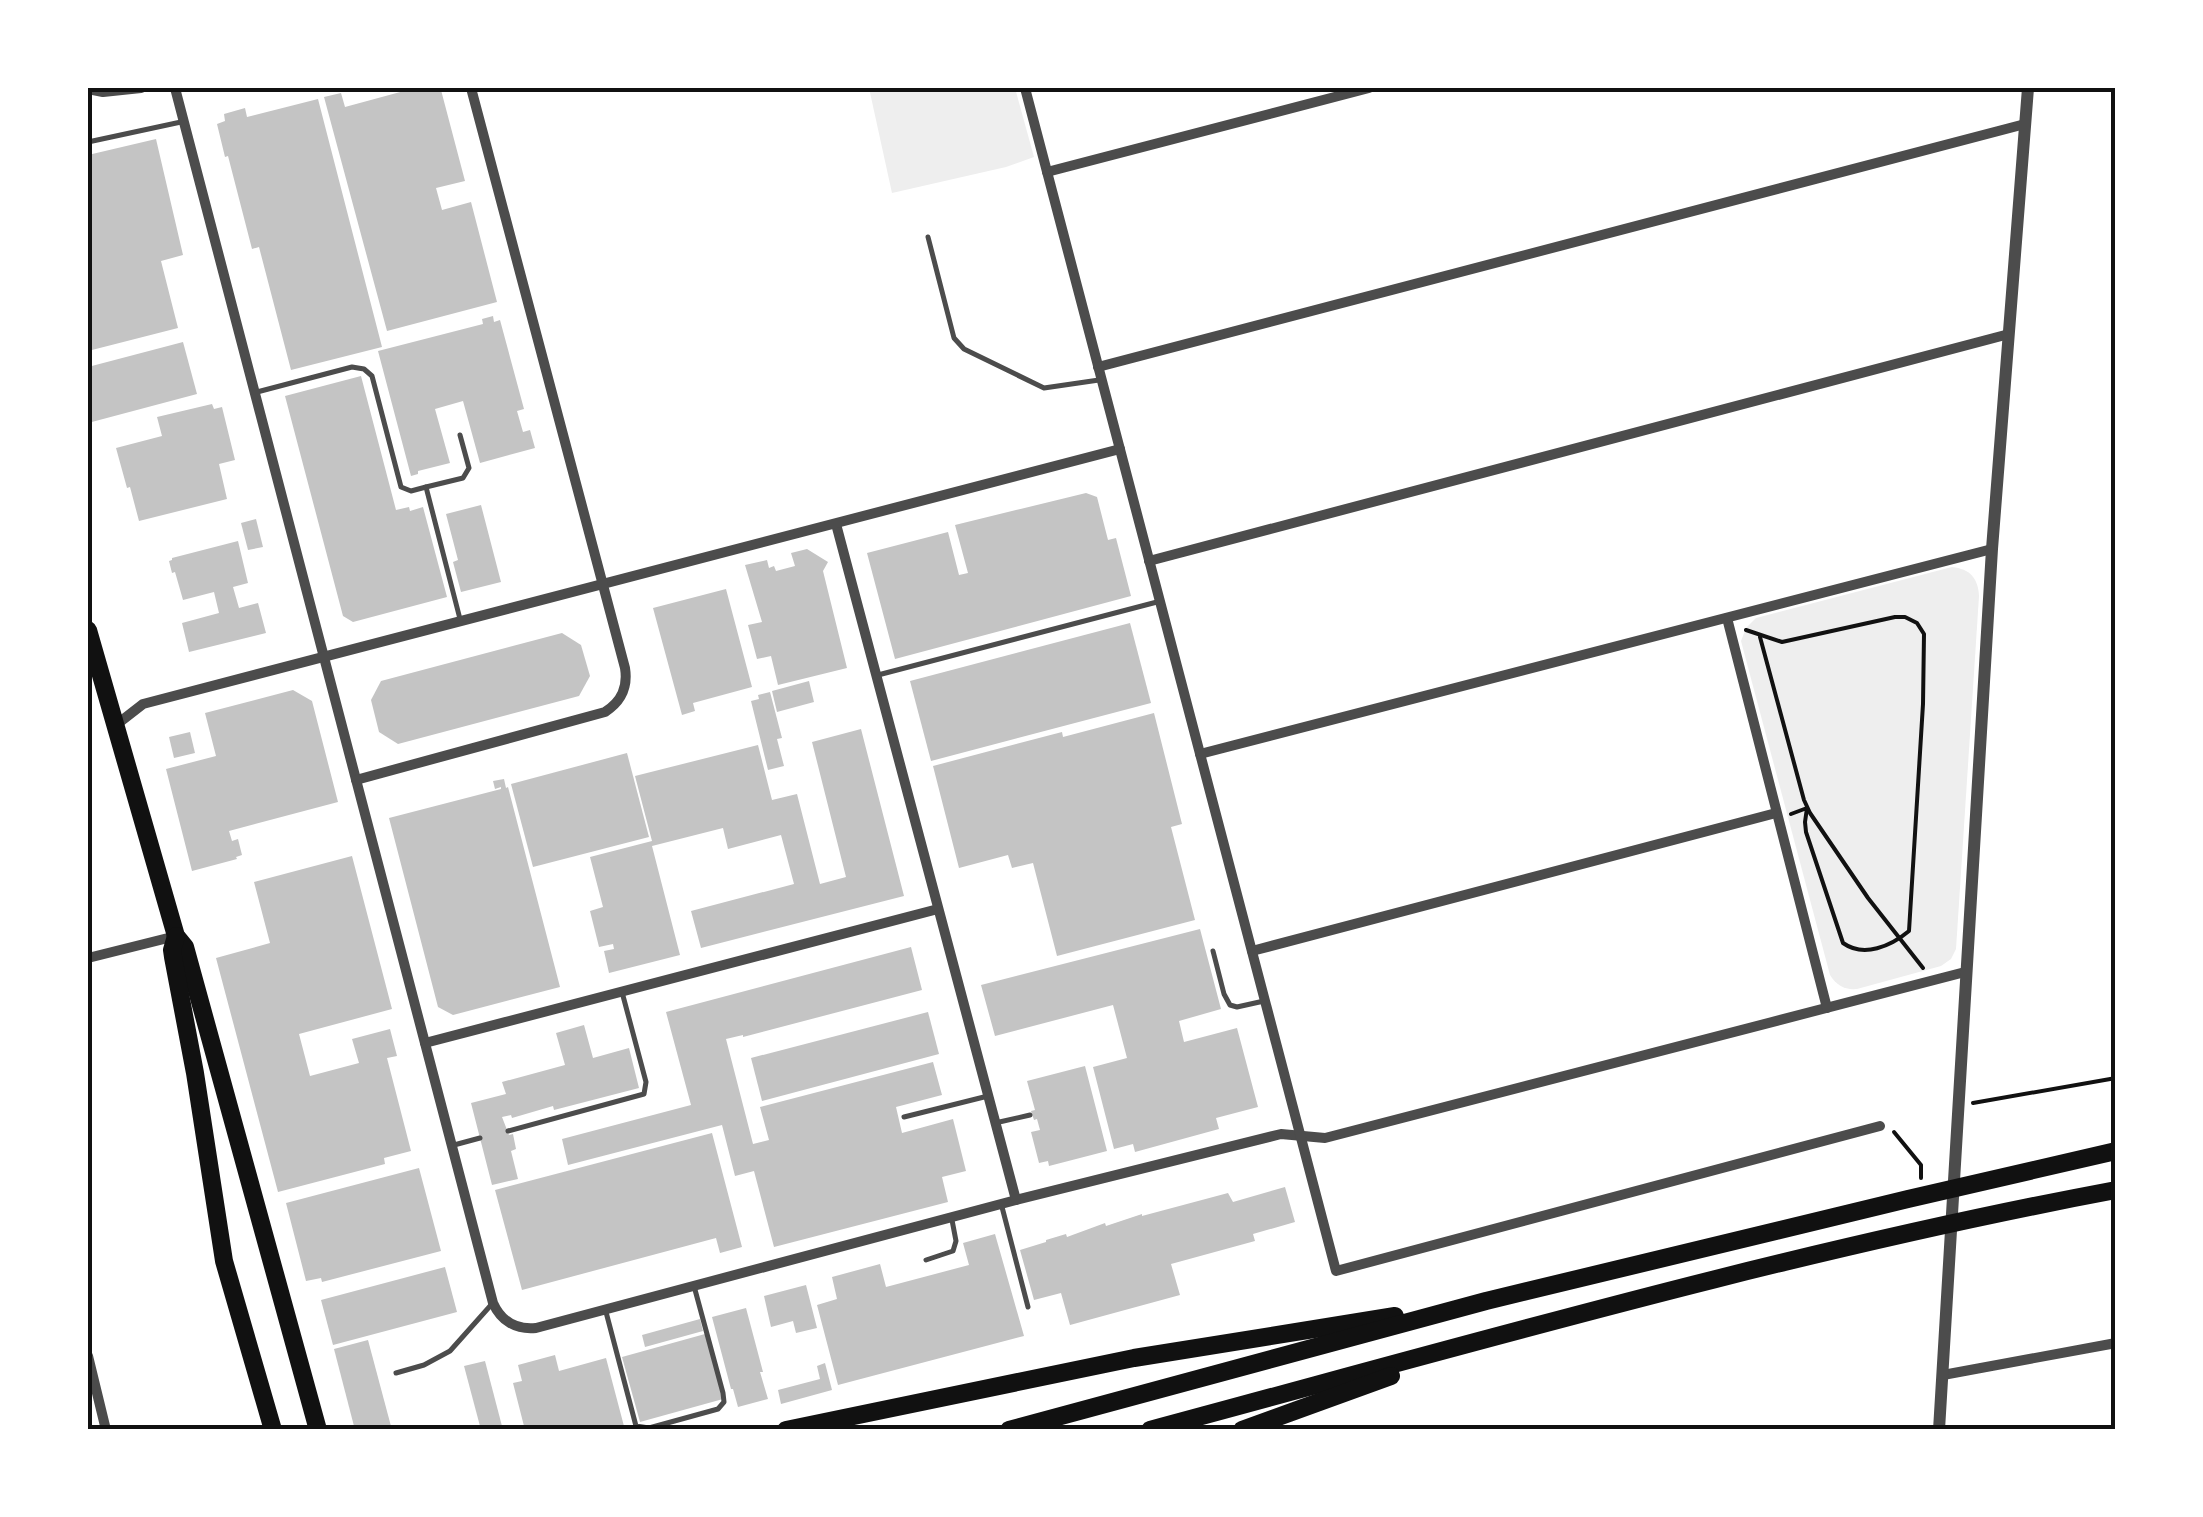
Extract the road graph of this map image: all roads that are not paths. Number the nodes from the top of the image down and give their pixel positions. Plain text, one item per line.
1 (141, 88) edge
2 (175, 88) edge
3 (471, 88) edge
4 (1025, 88) edge
5 (1369, 88) edge
6 (2028, 88) edge
7 (88, 89) edge
8 (184, 122) junction
9 (2025, 124) junction
10 (88, 142) edge
11 (1047, 172) junction
12 (928, 237) dead end
13 (2009, 334) junction
14 (1100, 373) junction
15 (255, 393) junction
16 (460, 435) dead end
17 (1120, 449) junction
18 (426, 488) junction
19 (836, 524) junction
20 (1992, 548) junction
21 (1149, 561) junction
22 (602, 584) junction
23 (1160, 601) junction
24 (1726, 618) junction
25 (461, 622) junction
26 (88, 630) edge
27 (324, 657) junction
28 (876, 676) junction
29 (116, 724) junction
30 (1200, 754) junction
31 (356, 780) junction
32 (1776, 813) junction
33 (938, 909) junction
34 (176, 936) junction
35 (1213, 951) dead end
36 (1252, 951) junction
37 (88, 958) edge
38 (1965, 972) junction
39 (622, 992) junction
40 (1265, 1001) junction
41 (1827, 1008) junction
42 (425, 1043) junction
43 (988, 1096) junction
44 (1030, 1114) dead end
45 (904, 1117) dead end
46 (995, 1123) junction
47 (1880, 1126) dead end
48 (508, 1131) dead end
49 (1300, 1136) junction
50 (480, 1138) dead end
51 (452, 1146) junction
52 (2116, 1152) edge
53 (2116, 1190) edge
54 (1016, 1200) junction
55 (1002, 1204) junction
56 (951, 1217) junction
57 (926, 1260) dead end
58 (694, 1286) junction
59 (1486, 1302) junction
60 (493, 1303) junction
61 (1028, 1307) dead end
62 (605, 1309) junction
63 (1500, 1336) junction
64 (2116, 1343) edge
65 (88, 1356) edge
66 (396, 1373) dead end
67 (1943, 1375) junction
68 (106, 1430) edge
69 (273, 1430) edge
70 (318, 1430) edge
71 (786, 1430) edge
72 (1009, 1430) edge
73 (1150, 1430) edge
74 (1242, 1430) edge
75 (1939, 1430) edge

1 - 7 street
2 - 8 street
3 - 22 street
4 - 11 street
5 - 11 street
6 - 9 street
8 - 10 lane
8 - 15 street
9 - 13 street
9 - 14 street
11 - 14 street
12 - 14 lane
13 - 20 street
13 - 21 street
14 - 17 street
15 - 18 lane
15 - 27 street
16 - 18 lane
17 - 19 street
17 - 21 street
18 - 25 lane
19 - 22 street
19 - 28 street
20 - 24 street
20 - 38 street
21 - 23 street
22 - 25 street
22 - 31 street
23 - 28 lane
23 - 30 street
24 - 30 street
24 - 32 street
25 - 27 street
26 - 29 main road
27 - 29 street
27 - 31 street
28 - 33 street
29 - 34 main road
30 - 36 street
31 - 42 street
32 - 36 street
32 - 41 street
33 - 39 street
33 - 43 street
34 - 37 street
34 - 69 main road
34 - 70 main road
35 - 40 lane
36 - 40 street
38 - 41 street
38 - 67 street
39 - 42 street
39 - 48 lane
40 - 49 street
41 - 49 street
42 - 51 street
43 - 45 lane
43 - 46 street
44 - 46 lane
46 - 54 street
47 - 49 street
49 - 54 street
50 - 51 lane
51 - 60 street
52 - 59 main road
53 - 63 main road
54 - 55 street
55 - 56 street
55 - 61 lane
56 - 57 lane
56 - 58 street
58 - 62 street
58 - 62 lane
59 - 71 main road
59 - 72 main road
60 - 62 street
60 - 66 lane
63 - 73 main road
63 - 74 main road
64 - 67 street
65 - 68 street
67 - 75 street

